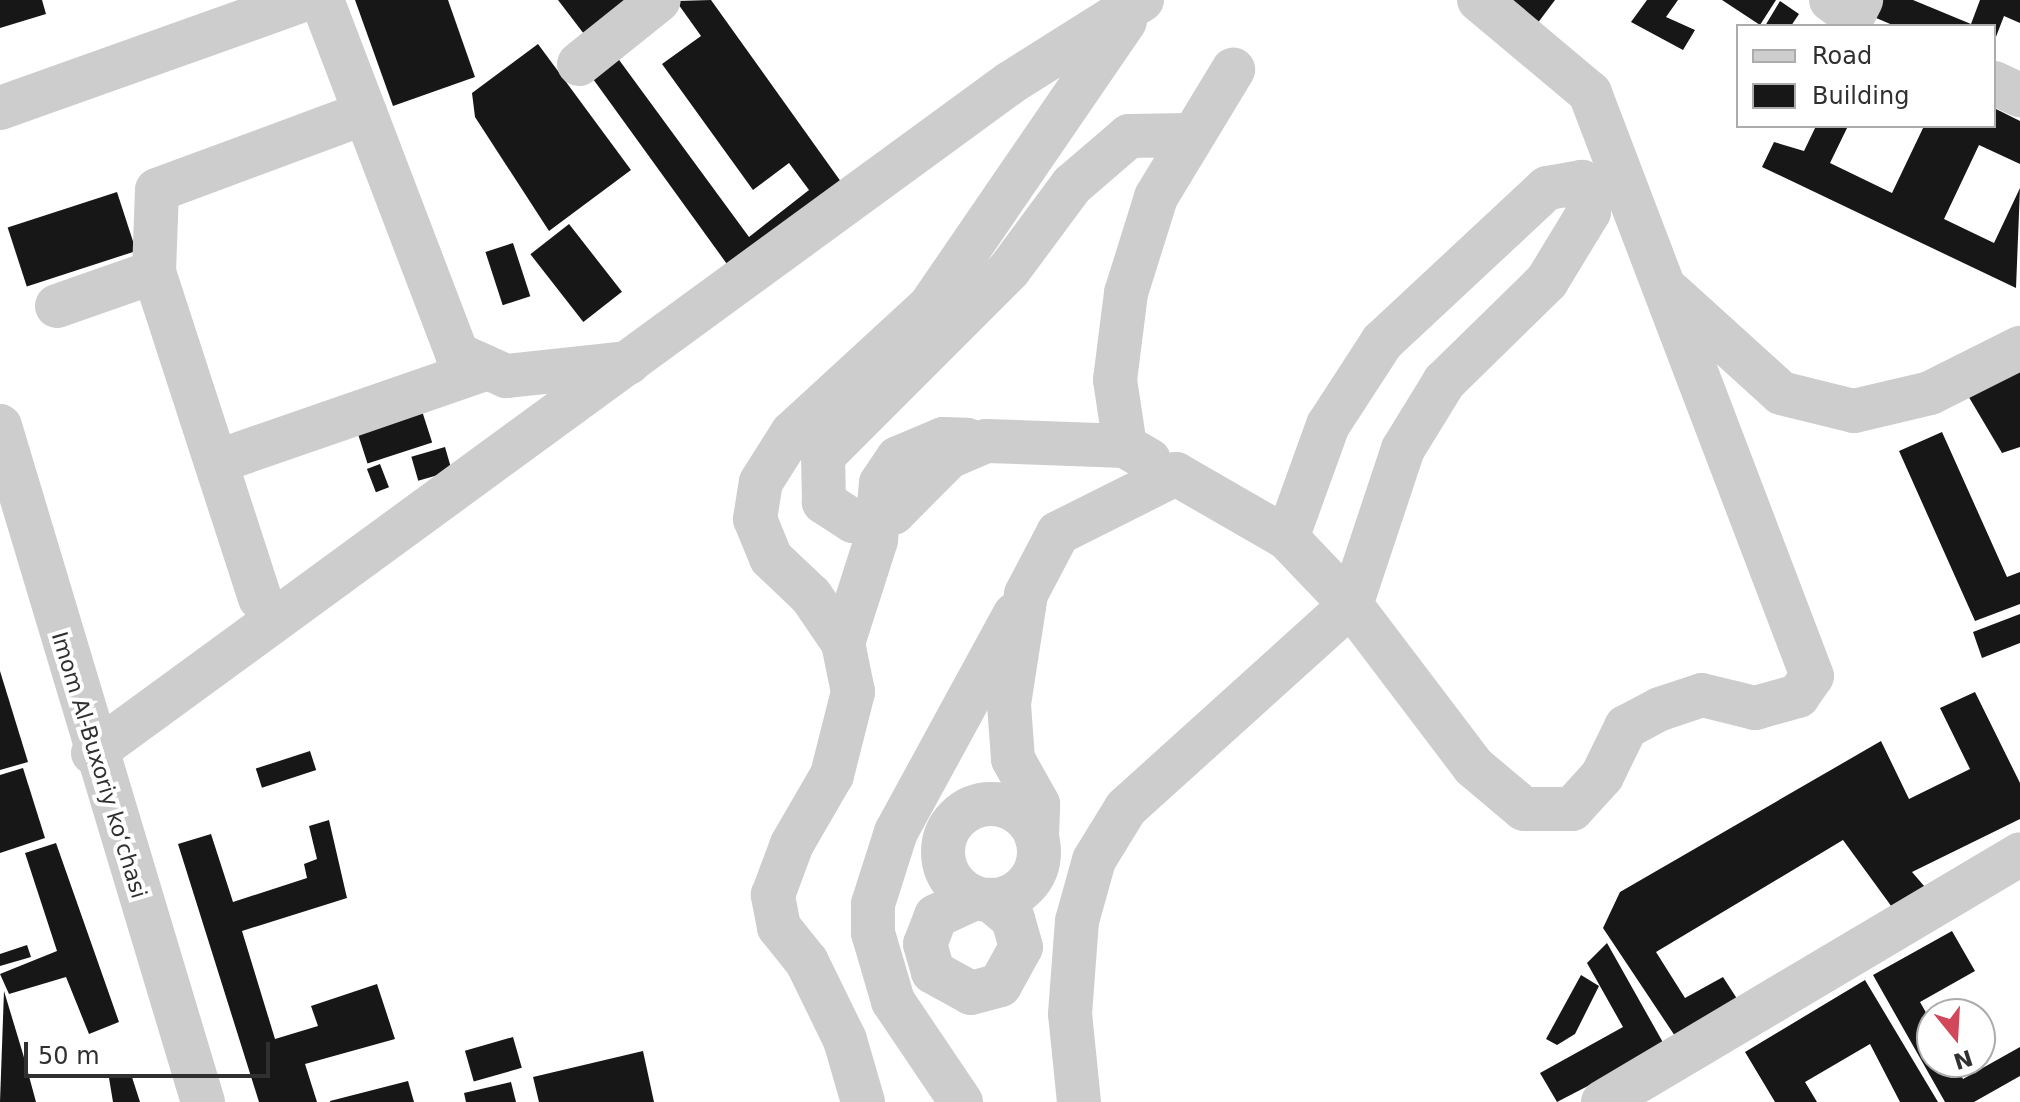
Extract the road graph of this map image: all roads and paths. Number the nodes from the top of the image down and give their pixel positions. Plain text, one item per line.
1 (304, 0) edge
2 (322, 0) edge
3 (659, 0) edge
4 (1479, 0) edge
5 (1136, 6) edge
6 (579, 64) dead end
7 (1233, 70) dead end
8 (1996, 84) edge
9 (2020, 95) edge
10 (0, 108) edge
11 (365, 113) junction
12 (1189, 135) junction
13 (154, 272) junction
14 (1672, 294) junction
15 (57, 306) dead end
16 (2020, 348) edge
17 (630, 363) junction
18 (487, 368) junction
19 (0, 426) edge
20 (1125, 446) junction
21 (216, 462) junction
22 (1176, 474) junction
23 (876, 516) junction
24 (1287, 538) junction
25 (1026, 594) junction
26 (260, 598) dead end
27 (1351, 605) junction
28 (843, 643) junction
29 (93, 753) junction
30 (1037, 838) junction
31 (2020, 854) edge
32 (203, 1102) edge
33 (863, 1102) edge
34 (961, 1102) edge
35 (1079, 1102) edge
36 (1603, 1102) edge

1 - 10 street
2 - 11 street
3 - 6 street
4 - 14 street
5 - 17 street
5 - 28 street
7 - 12 street
8 - 9 street
11 - 13 street
11 - 18 street
12 - 20 street
12 - 23 street
13 - 15 street
13 - 21 street
14 - 16 street
14 - 27 street
17 - 18 street
17 - 29 street
18 - 21 street
19 - 29 street, Imom Al-Buxoriy koʻchasi
20 - 22 street
20 - 23 street
21 - 26 street
22 - 24 street
22 - 25 street
23 - 28 street
24 - 27 street
24 - 27 street
25 - 30 street
25 - 34 street
27 - 35 street
28 - 33 street
29 - 32 street, Imom Al-Buxoriy koʻchasi
30 - 30 street
31 - 36 street

